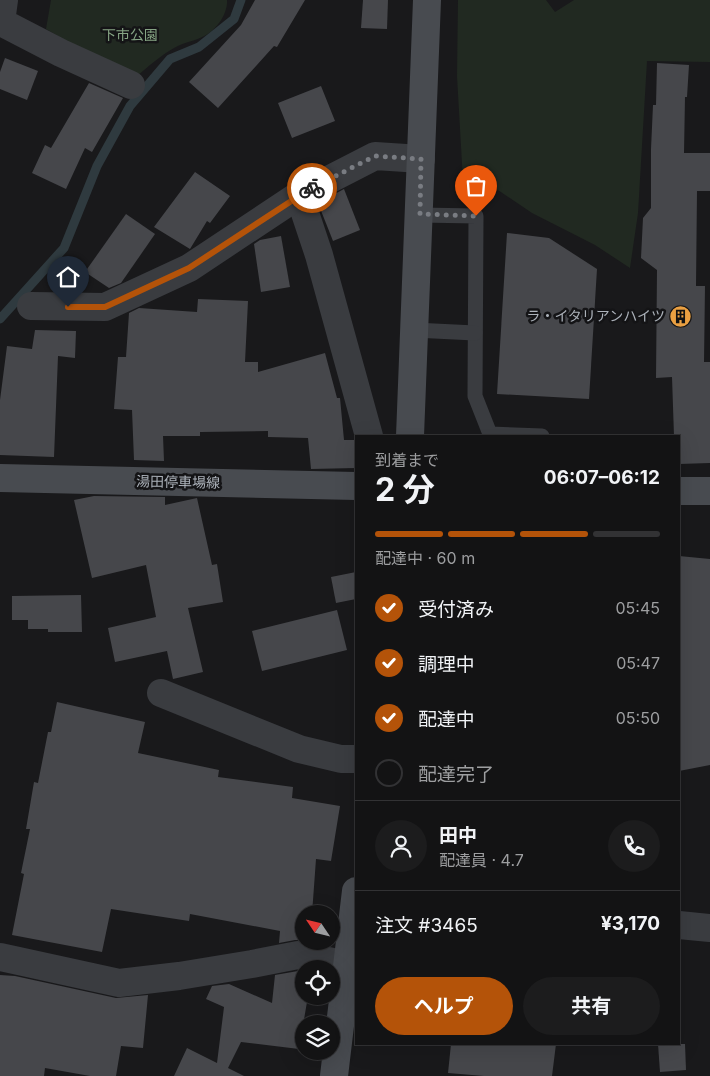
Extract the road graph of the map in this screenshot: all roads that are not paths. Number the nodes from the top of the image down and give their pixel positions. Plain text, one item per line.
1 (4, 0) edge
2 (427, 0) edge
3 (131, 85) dead end
4 (421, 159) junction
5 (299, 196) junction
6 (420, 214) junction
7 (31, 306) dead end
8 (414, 330) junction
9 (475, 333) junction
10 (369, 435) edge
11 (410, 435) edge
12 (516, 435) edge
13 (0, 478) edge
14 (355, 486) edge
15 (680, 491) edge
16 (710, 492) edge
17 (160, 693) dead end
18 (355, 760) edge
19 (355, 906) edge
20 (354, 919) edge
21 (680, 925) edge
22 (710, 928) edge
23 (0, 957) edge
24 (348, 965) junction
25 (334, 1076) edge

1 - 3 street
2 - 4 street
4 - 5 street
4 - 6 street
5 - 7 street
5 - 10 street
6 - 8 street
6 - 9 lane
8 - 9 lane
8 - 11 street
9 - 12 lane
13 - 14 street, 湯田停車場線
15 - 16 street
17 - 18 street
19 - 20 street
20 - 24 street
21 - 22 street
23 - 24 street
24 - 25 street

